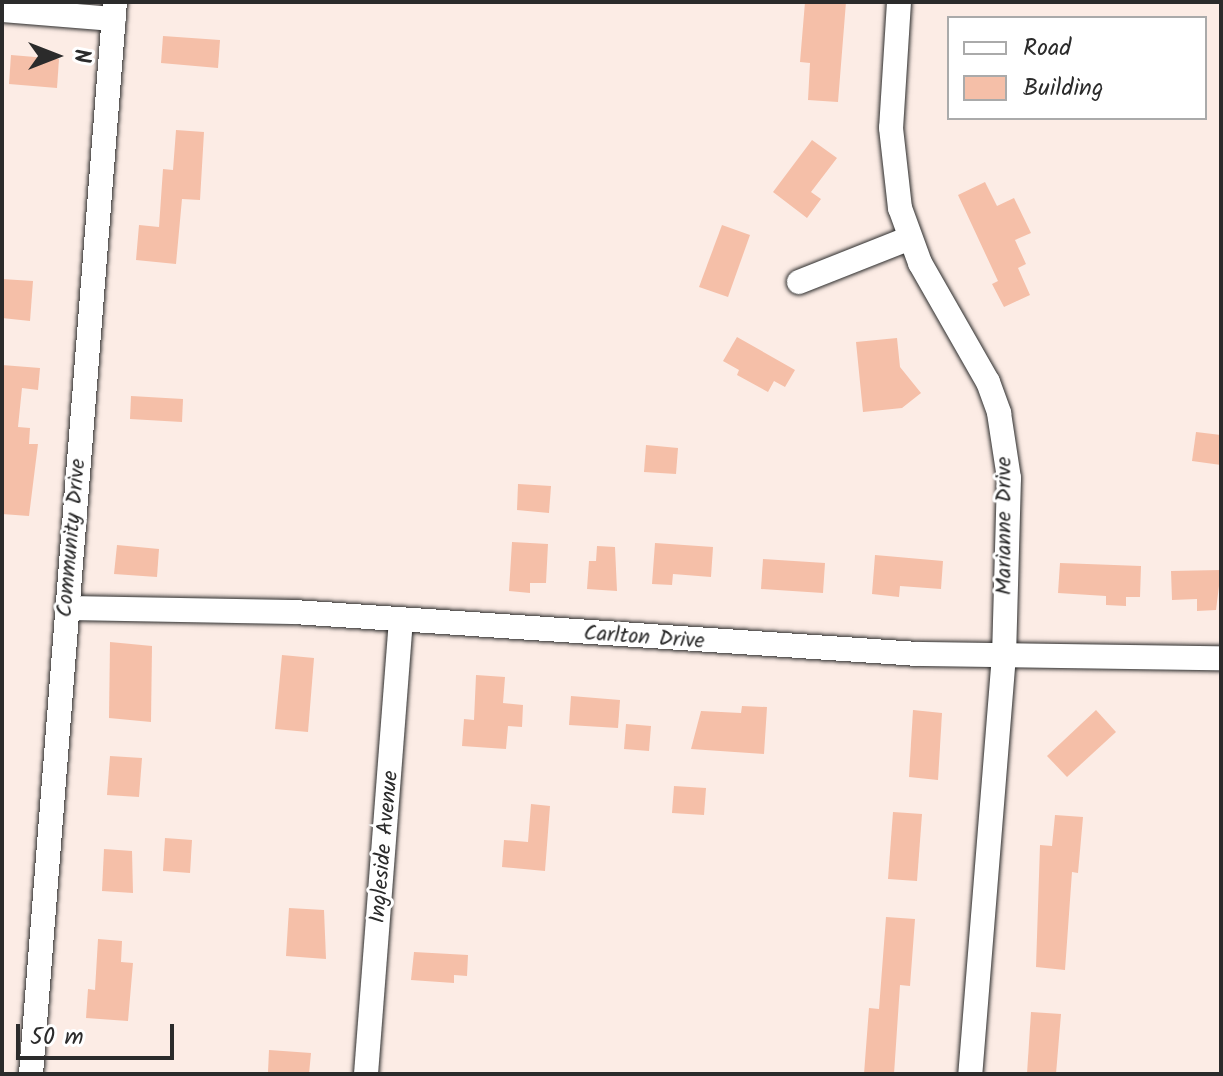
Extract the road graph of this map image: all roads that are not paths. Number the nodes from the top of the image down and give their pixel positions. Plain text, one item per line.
1 (899, 2) edge
2 (2, 10) edge
3 (114, 11) edge
4 (910, 238) junction
5 (799, 282) dead end
6 (67, 608) junction
7 (401, 620) junction
8 (1004, 655) junction
9 (1221, 658) edge
10 (31, 1074) edge
11 (366, 1074) edge
12 (970, 1074) edge

1 - 4 street, Marianne Drive
2 - 3 street
3 - 6 street, Community Drive
4 - 5 street
4 - 8 street, Marianne Drive
6 - 7 street, Carlton Drive
6 - 10 street, Community Drive
7 - 8 street, Carlton Drive
7 - 11 street, Ingleside Avenue
8 - 9 street, Carlton Drive
8 - 12 street, Marianne Drive

